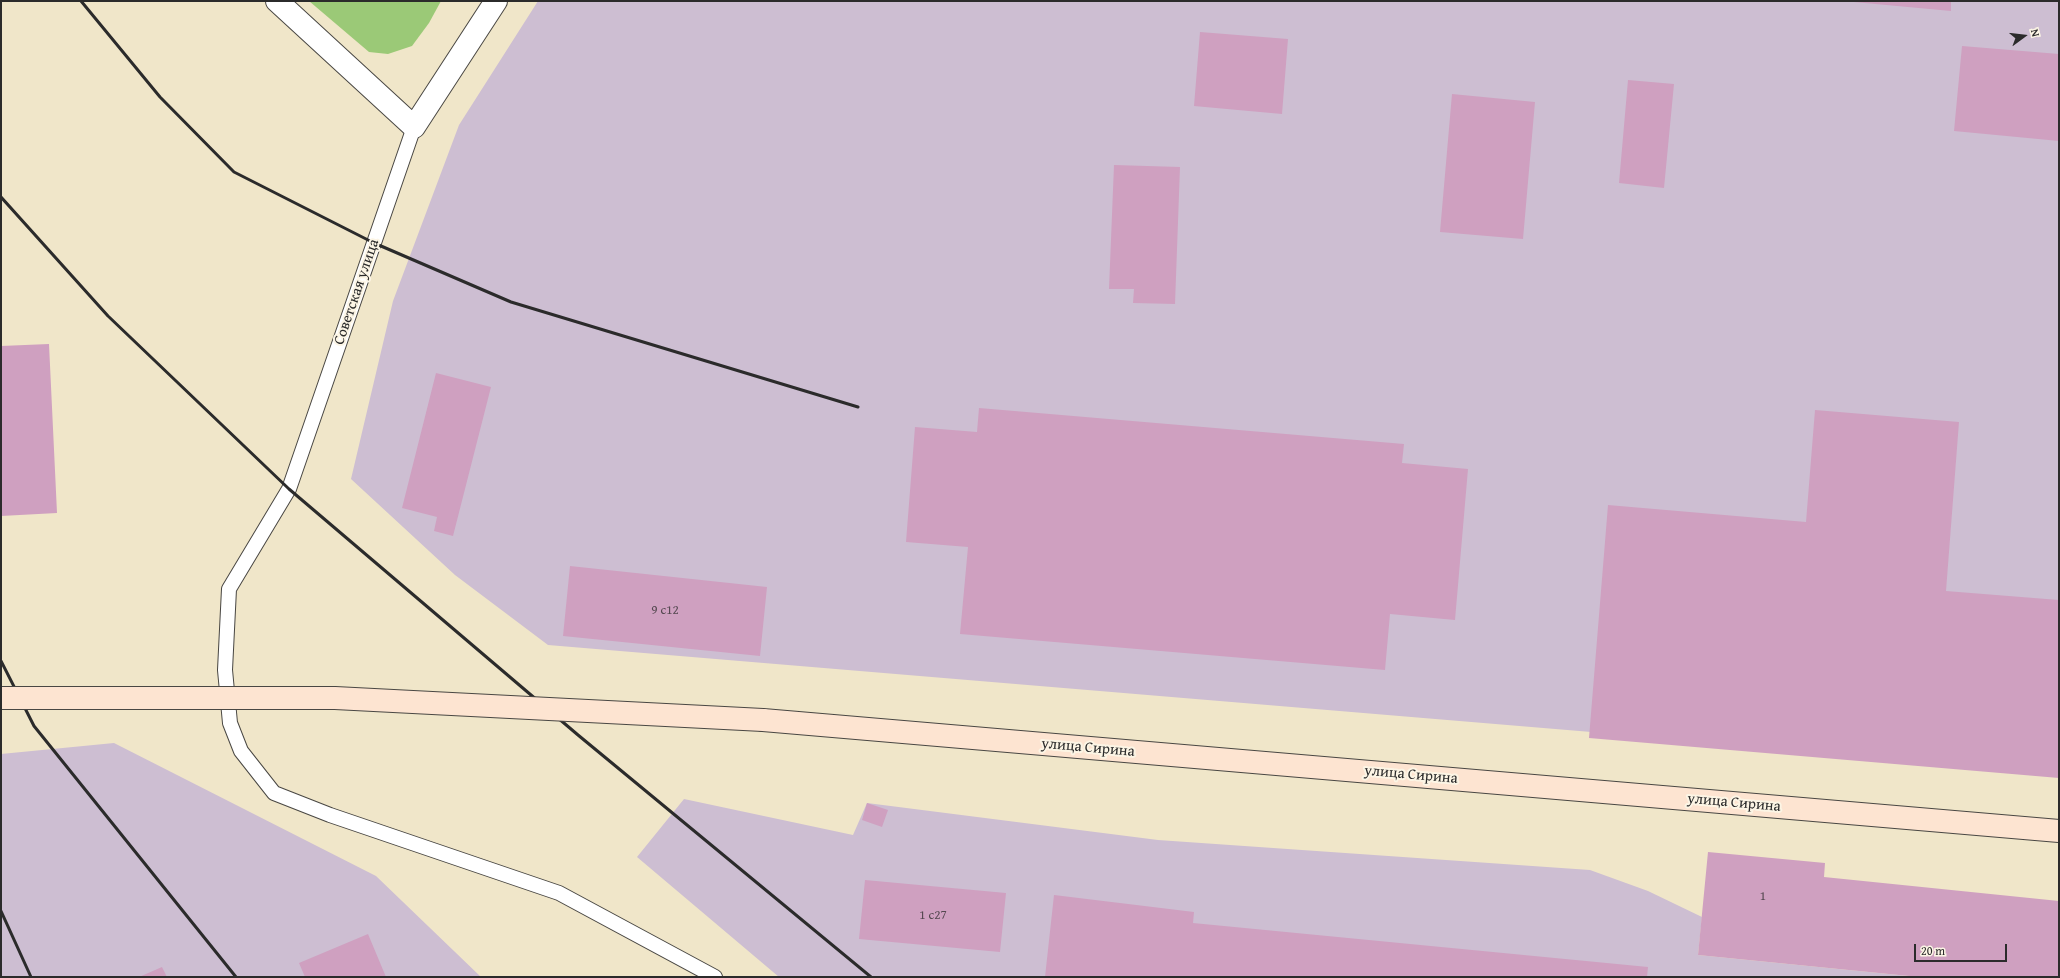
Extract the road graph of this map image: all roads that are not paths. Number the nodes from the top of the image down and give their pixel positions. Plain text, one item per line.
1 (277, 1) edge
2 (496, 1) edge
3 (414, 127) junction
4 (1, 698) edge
5 (2059, 831) edge
6 (715, 977) edge

1 - 3 street
2 - 3 street, Советская улица
3 - 6 lane, Советская улица
4 - 5 street, улица Сирина, bridge

